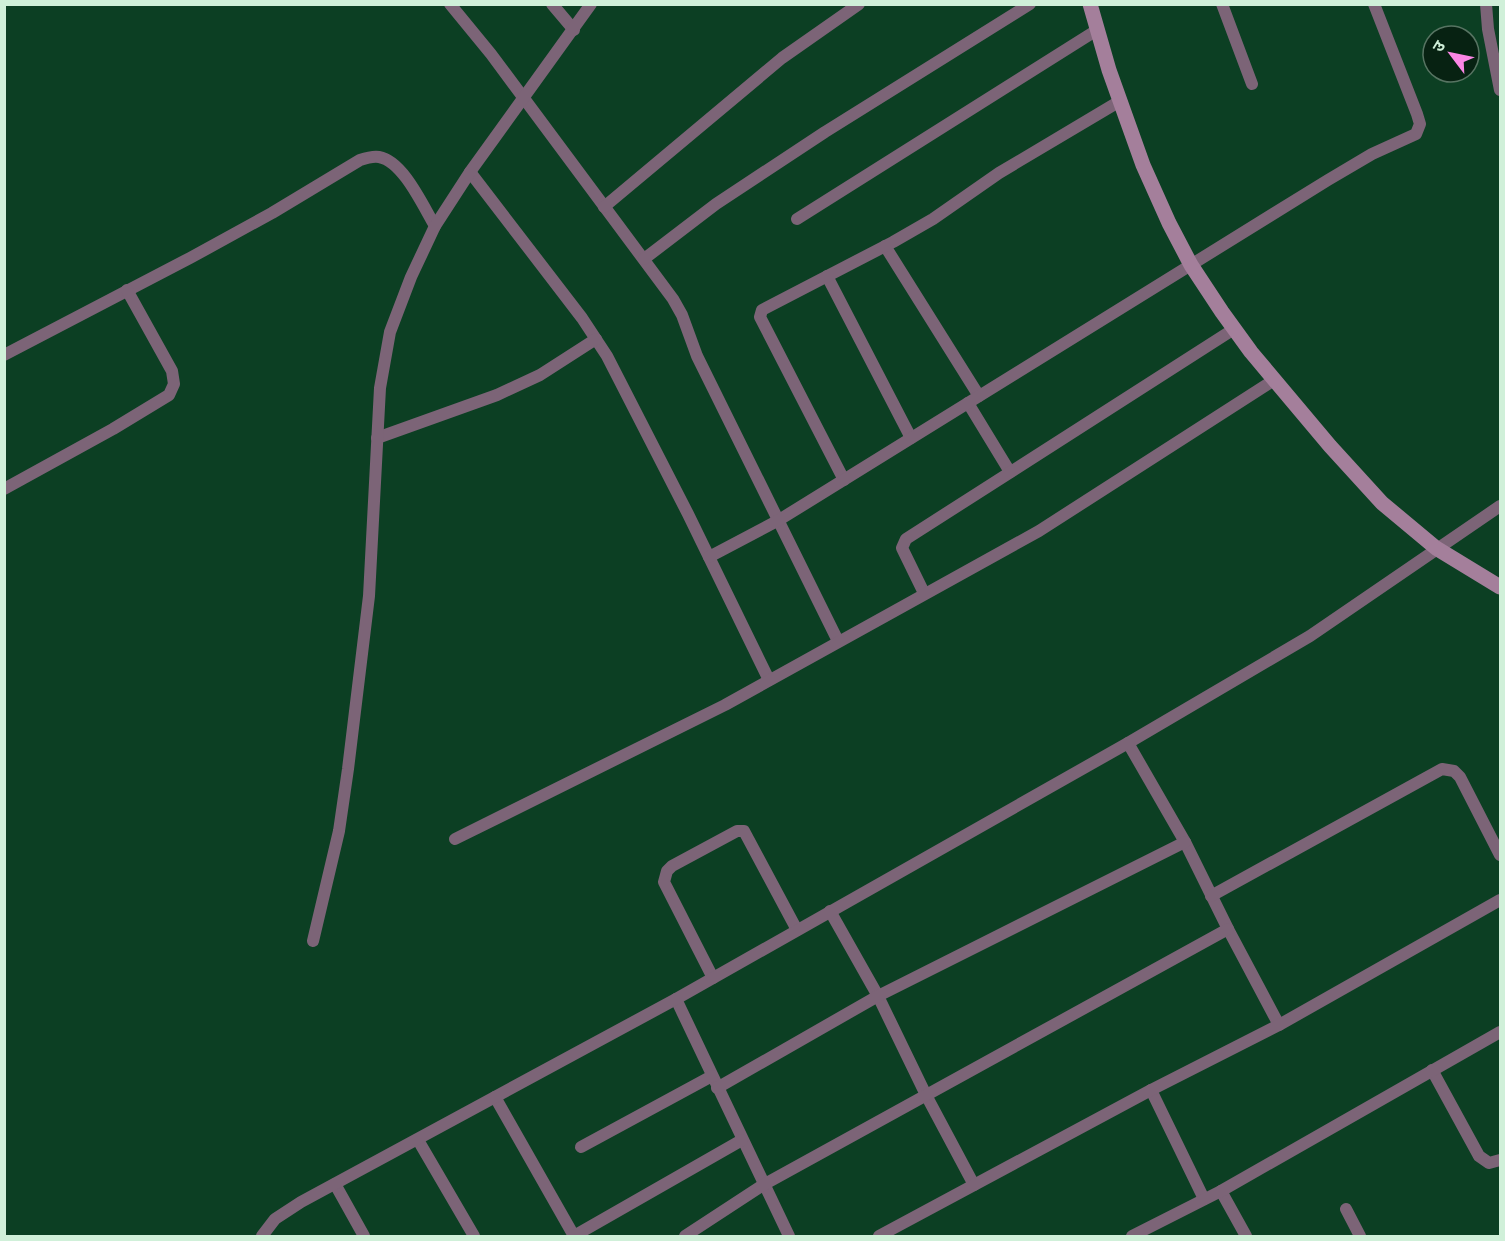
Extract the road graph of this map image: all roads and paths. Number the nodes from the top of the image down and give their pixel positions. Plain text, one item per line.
1 (450, 4) edge
2 (552, 4) edge
3 (591, 4) edge
4 (859, 4) edge
5 (1030, 4) edge
6 (1090, 4) edge
7 (1222, 4) edge
8 (1374, 4) edge
9 (1486, 4) edge
10 (574, 30) junction
11 (1097, 30) junction
12 (1251, 84) dead end
13 (1500, 90) edge
14 (522, 98) junction
15 (1120, 102) junction
16 (470, 172) junction
17 (604, 207) junction
18 (797, 219) dead end
19 (435, 226) junction
20 (885, 246) junction
21 (644, 259) junction
22 (1191, 265) junction
23 (827, 276) junction
24 (127, 290) junction
25 (1234, 329) junction
26 (596, 339) junction
27 (4, 355) edge
28 (1274, 380) junction
29 (979, 396) junction
30 (968, 404) junction
31 (377, 438) junction
32 (911, 438) junction
33 (1010, 472) junction
34 (844, 480) junction
35 (4, 489) edge
36 (1500, 506) edge
37 (779, 520) junction
38 (1436, 548) junction
39 (709, 557) junction
40 (1500, 587) edge
41 (924, 594) junction
42 (838, 641) junction
43 (769, 680) junction
44 (1128, 743) junction
45 (456, 839) dead end
46 (1185, 842) junction
47 (1500, 855) edge
48 (1211, 896) junction
49 (1500, 900) edge
50 (830, 911) junction
51 (1228, 929) junction
52 (798, 930) junction
53 (313, 941) dead end
54 (713, 978) junction
55 (878, 996) junction
56 (676, 999) junction
57 (1279, 1025) junction
58 (1500, 1032) edge
59 (1432, 1070) junction
60 (714, 1082) junction
61 (1152, 1090) junction
62 (926, 1095) junction
63 (495, 1097) junction
64 (418, 1140) junction
65 (742, 1140) junction
66 (581, 1147) dead end
67 (1500, 1160) edge
68 (335, 1184) junction
69 (764, 1185) junction
70 (974, 1185) junction
71 (1221, 1191) junction
72 (1204, 1199) junction
73 (1346, 1209) dead end
74 (262, 1236) edge
75 (364, 1236) edge
76 (474, 1236) edge
77 (574, 1236) edge
78 (685, 1236) edge
79 (789, 1236) edge
80 (879, 1236) edge
81 (1132, 1236) edge
82 (1246, 1236) edge
83 (1360, 1236) edge

1 - 14 street
2 - 10 street
3 - 10 street
4 - 17 street
5 - 21 street
6 - 11 street
7 - 12 street
8 - 22 street
9 - 13 street
10 - 14 street
11 - 15 street
11 - 18 street
14 - 16 street
14 - 17 street
15 - 20 street
15 - 22 street
16 - 19 street
16 - 26 street
17 - 21 street
19 - 24 street
19 - 31 street
20 - 23 street
20 - 29 street
21 - 37 street
22 - 25 street
22 - 29 street
23 - 32 street
23 - 34 street
24 - 27 street
24 - 35 street
25 - 28 street
25 - 33 street
26 - 31 street
26 - 39 street
28 - 38 street
28 - 41 street
29 - 30 street
30 - 32 street
30 - 33 street
31 - 53 street
32 - 34 street
33 - 41 street
34 - 37 street
36 - 38 street
37 - 39 street
37 - 42 street
38 - 40 street
38 - 44 street
39 - 43 street
41 - 42 street
42 - 43 street
43 - 45 street
44 - 46 street
44 - 50 street
46 - 48 street
46 - 55 street
47 - 48 street
48 - 51 street
49 - 57 street
50 - 52 street
50 - 55 street
51 - 57 street
51 - 62 street
52 - 54 street
52 - 54 street
54 - 56 street
55 - 60 street
55 - 62 street
56 - 60 street
56 - 63 street
57 - 61 street
58 - 59 street
59 - 67 street
59 - 71 street
60 - 65 street
60 - 66 street
61 - 70 street
61 - 72 street
62 - 69 street
62 - 70 street
63 - 64 street
63 - 77 street
64 - 68 street
64 - 76 street
65 - 69 street
65 - 77 street
68 - 74 street
68 - 75 street
69 - 78 street
69 - 79 street
70 - 80 street
71 - 72 street
71 - 82 street
72 - 81 street
73 - 83 street

